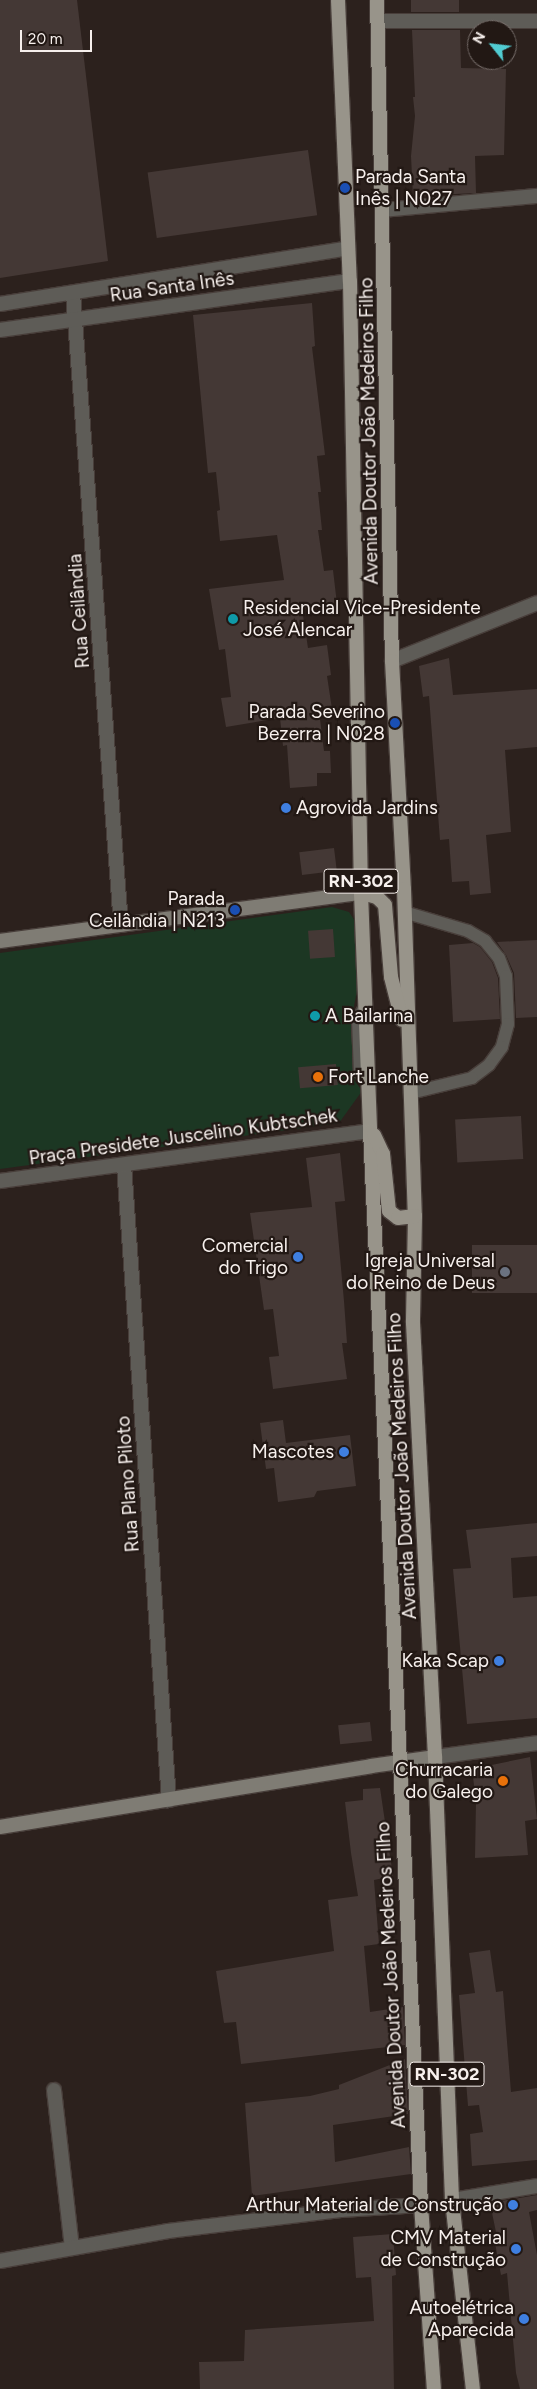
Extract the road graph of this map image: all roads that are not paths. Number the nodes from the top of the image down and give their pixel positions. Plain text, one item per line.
1 (338, 0) edge
2 (377, 0) edge
3 (378, 21) junction
4 (537, 21) edge
5 (537, 196) edge
6 (383, 210) junction
7 (348, 248) junction
8 (350, 281) junction
9 (73, 294) junction
10 (0, 304) edge
11 (77, 319) junction
12 (0, 330) edge
13 (537, 603) edge
14 (392, 661) junction
15 (361, 893) junction
16 (404, 912) junction
17 (121, 925) junction
18 (0, 941) edge
19 (407, 1040) junction
20 (410, 1093) junction
21 (370, 1130) junction
22 (124, 1165) junction
23 (0, 1181) edge
24 (415, 1216) junction
25 (537, 1743) edge
26 (435, 1757) junction
27 (400, 1762) junction
28 (169, 1800) junction
29 (0, 1827) edge
30 (54, 2090) dead end
31 (537, 2186) edge
32 (452, 2200) junction
33 (421, 2205) junction
34 (72, 2248) junction
35 (0, 2261) edge
36 (434, 2389) edge
37 (473, 2389) edge

1 - 7 main road, Avenida Doutor João Medeiros Filho / RN-302
2 - 3 main road, Avenida Doutor João Medeiros Filho / RN-302
3 - 4 street
3 - 6 main road, Avenida Doutor João Medeiros Filho / RN-302
5 - 6 street
6 - 14 main road, Avenida Doutor João Medeiros Filho / RN-302
7 - 8 main road, Avenida Doutor João Medeiros Filho / RN-302
7 - 9 street, Rua Santa Inês
8 - 11 street, Rua Santa Inês
8 - 15 main road, Avenida Doutor João Medeiros Filho / RN-302
9 - 10 street, Rua Santa Inês
9 - 11 street, Rua Ceilândia
11 - 12 street, Rua Santa Inês
11 - 17 street, Rua Ceilândia
13 - 14 street
14 - 16 main road, Avenida Doutor João Medeiros Filho / RN-302
15 - 17 main road
15 - 19 main road
15 - 21 main road, Avenida Doutor João Medeiros Filho / RN-302
16 - 19 main road, Avenida Doutor João Medeiros Filho / RN-302
16 - 20 lane
17 - 18 main road
19 - 20 main road, Avenida Doutor João Medeiros Filho / RN-302
20 - 24 main road, Avenida Doutor João Medeiros Filho / RN-302
21 - 22 street, Praça Presidete Juscelino Kubtschek
21 - 24 main road
21 - 27 main road, Avenida Doutor João Medeiros Filho / RN-302
22 - 23 street, Praça Presidete Juscelino Kubtschek
22 - 28 street, Rua Plano Piloto
24 - 26 main road, Avenida Doutor João Medeiros Filho / RN-302
25 - 26 street
26 - 27 main road
26 - 32 main road, Avenida Doutor João Medeiros Filho / RN-302
27 - 28 main road
27 - 33 main road, Avenida Doutor João Medeiros Filho / RN-302
28 - 29 main road
30 - 34 street
31 - 32 street
32 - 37 main road, Avenida Doutor João Medeiros Filho / RN-302
33 - 34 street
33 - 36 main road, Avenida Doutor João Medeiros Filho / RN-302
34 - 35 street

